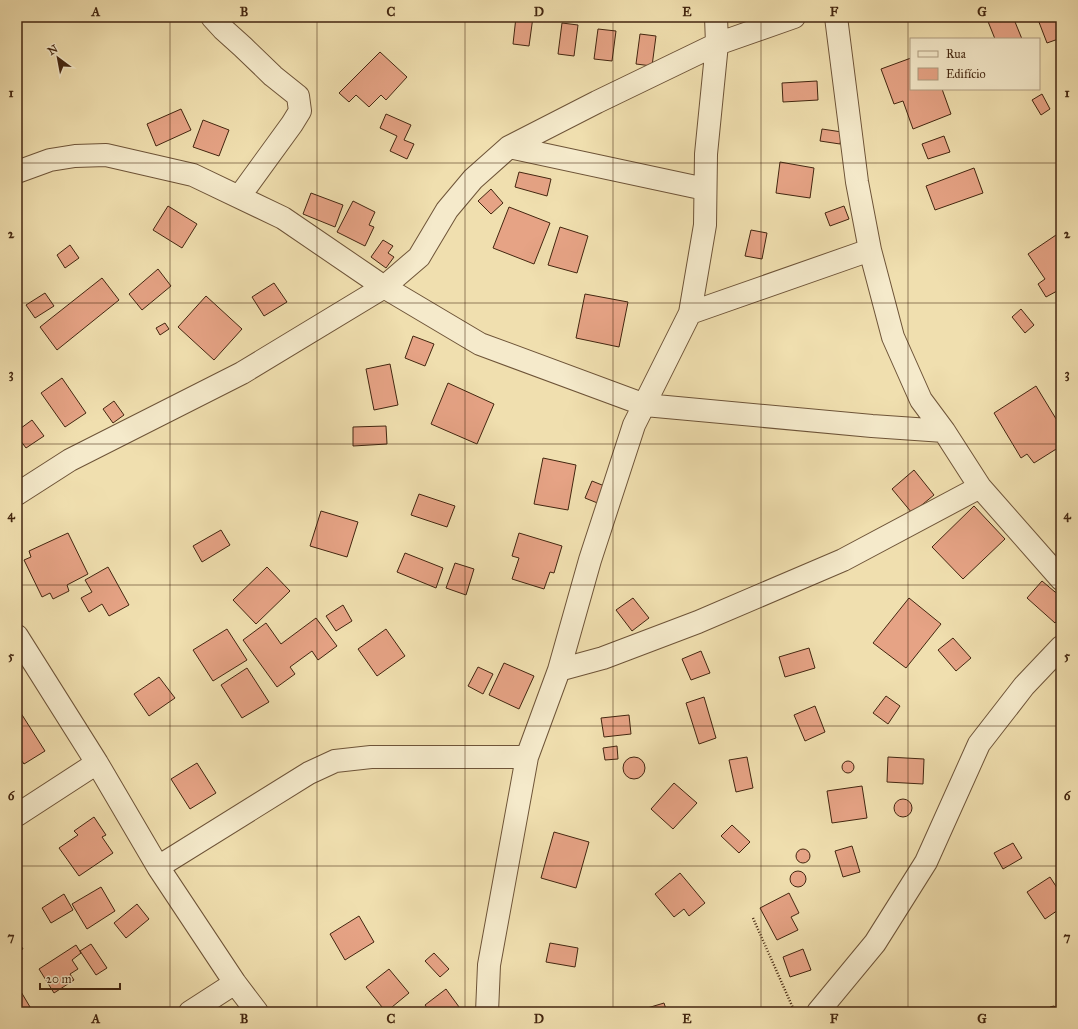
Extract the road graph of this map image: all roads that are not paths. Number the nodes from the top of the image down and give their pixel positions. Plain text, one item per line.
1 (212, 17) edge
2 (716, 17) edge
3 (794, 17) edge
4 (836, 17) edge
5 (717, 44) junction
6 (509, 147) junction
7 (17, 172) edge
8 (706, 189) junction
9 (239, 197) junction
10 (870, 250) junction
11 (384, 286) junction
12 (690, 313) junction
13 (645, 405) junction
14 (944, 431) junction
15 (980, 487) junction
16 (17, 494) edge
17 (1061, 579) edge
18 (17, 636) edge
19 (1061, 647) edge
20 (558, 670) junction
21 (527, 757) junction
22 (97, 762) junction
23 (17, 816) edge
24 (158, 868) junction
25 (235, 983) junction
26 (190, 1012) edge
27 (258, 1012) edge
28 (487, 1012) edge
29 (818, 1012) edge

1 - 9 street
2 - 5 street
3 - 5 street
4 - 10 street
5 - 6 street
5 - 8 street
6 - 8 street
6 - 11 street
7 - 9 street
8 - 12 street
9 - 11 street
10 - 12 street
10 - 14 street
11 - 13 street
11 - 16 street
12 - 13 street
13 - 14 street
13 - 20 street
14 - 15 street
15 - 17 street
15 - 20 street
18 - 22 street
19 - 29 street
20 - 21 street
21 - 24 street
21 - 28 street
22 - 23 street
22 - 24 street
24 - 25 street
25 - 26 street
25 - 27 street

